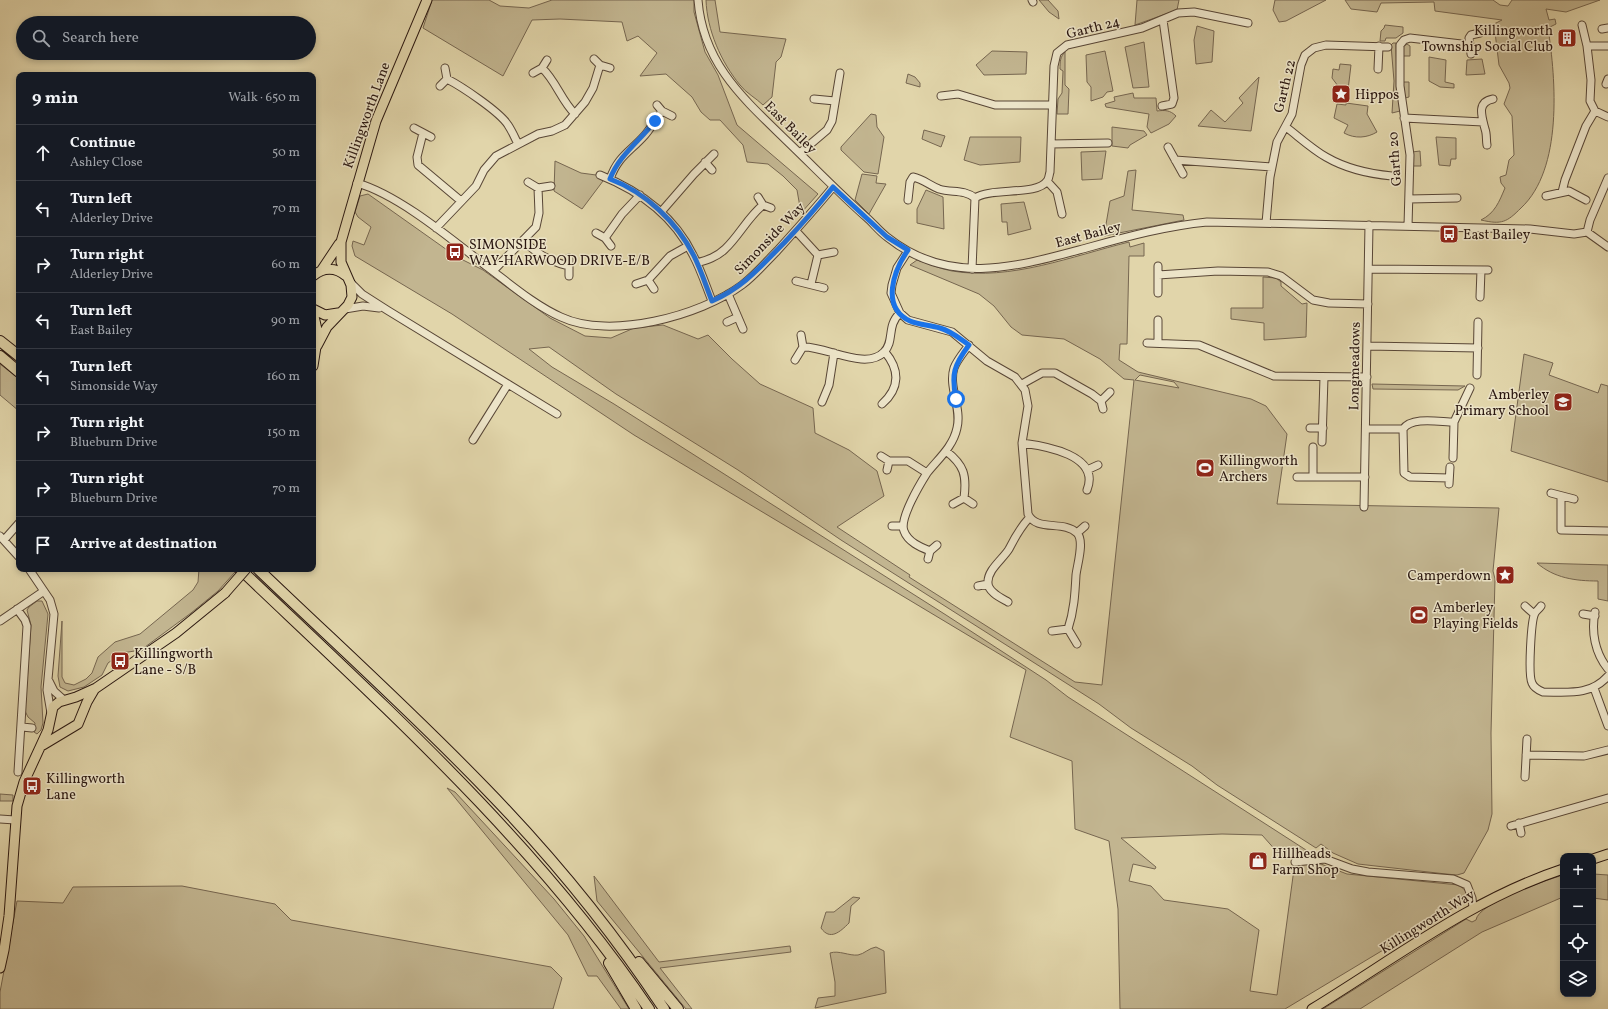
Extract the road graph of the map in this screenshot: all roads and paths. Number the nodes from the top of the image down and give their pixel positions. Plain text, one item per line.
1 (427, 0) edge
2 (698, 0) edge
3 (1163, 20) junction
4 (1248, 23) dead end
5 (1582, 25) dead end
6 (1480, 33) dead end
7 (1470, 45) junction
8 (1379, 46) junction
9 (1587, 46) junction
10 (1608, 46) edge
11 (1388, 47) dead end
12 (1470, 54) dead end
13 (594, 59) dead end
14 (547, 60) dead end
15 (600, 65) junction
16 (445, 68) dead end
17 (542, 68) junction
18 (610, 68) dead end
19 (1378, 69) dead end
20 (533, 73) dead end
21 (840, 73) dead end
22 (447, 79) junction
23 (440, 86) dead end
24 (941, 96) dead end
25 (814, 99) dead end
26 (1493, 99) dead end
27 (835, 101) junction
28 (1052, 105) junction
29 (1162, 106) dead end
30 (1595, 111) junction
31 (574, 114) junction
32 (672, 116) dead end
33 (1608, 117) edge
34 (1404, 118) junction
35 (1483, 122) junction
36 (1286, 127) junction
37 (414, 128) dead end
38 (423, 133) junction
39 (431, 137) dead end
40 (1108, 142) dead end
41 (518, 144) junction
42 (1052, 144) junction
43 (1487, 146) dead end
44 (1168, 147) dead end
45 (800, 153) junction
46 (714, 154) dead end
47 (1175, 160) junction
48 (705, 162) junction
49 (1272, 166) junction
50 (712, 170) dead end
51 (1183, 174) dead end
52 (600, 175) dead end
53 (1392, 176) dead end
54 (1608, 178) edge
55 (610, 179) junction
56 (1048, 181) junction
57 (528, 182) dead end
58 (357, 183) junction
59 (551, 186) dead end
60 (833, 187) junction
61 (538, 188) junction
62 (1562, 192) junction
63 (640, 196) junction
64 (1546, 196) dead end
65 (758, 197) dead end
66 (975, 198) junction
67 (1457, 198) dead end
68 (1409, 199) junction
69 (461, 200) junction
70 (908, 200) dead end
71 (1586, 200) dead end
72 (764, 204) junction
73 (771, 208) dead end
74 (661, 212) junction
75 (1062, 214) dead end
76 (1266, 224) junction
77 (1369, 225) junction
78 (1408, 226) junction
79 (436, 228) junction
80 (796, 231) junction
81 (596, 232) dead end
82 (1586, 232) junction
83 (604, 238) junction
84 (524, 240) junction
85 (341, 242) junction
86 (611, 246) dead end
87 (688, 246) junction
88 (1608, 247) edge
89 (908, 250) junction
90 (834, 252) dead end
91 (818, 255) junction
92 (697, 264) junction
93 (1158, 266) dead end
94 (972, 269) junction
95 (1369, 269) junction
96 (493, 271) junction
97 (317, 273) edge
98 (1158, 275) junction
99 (569, 276) dead end
100 (348, 280) junction
101 (648, 280) junction
102 (796, 280) dead end
103 (636, 284) dead end
104 (811, 284) junction
105 (824, 288) dead end
106 (654, 289) dead end
107 (1158, 293) dead end
108 (728, 294) junction
109 (1480, 297) dead end
110 (712, 301) junction
111 (1368, 304) junction
112 (387, 310) junction
113 (316, 311) edge
114 (342, 311) junction
115 (900, 313) junction
116 (738, 317) junction
117 (1158, 320) dead end
118 (316, 322) edge
119 (727, 322) dead end
120 (1478, 322) dead end
121 (743, 329) dead end
122 (801, 335) dead end
123 (0, 341) edge
124 (1147, 343) dead end
125 (1158, 343) junction
126 (969, 345) junction
127 (317, 346) junction
128 (1367, 346) junction
129 (803, 347) junction
130 (1478, 348) junction
131 (316, 351) edge
132 (884, 352) junction
133 (834, 353) junction
134 (16, 354) edge
135 (0, 356) edge
136 (795, 360) dead end
137 (16, 369) edge
138 (1477, 375) dead end
139 (1324, 377) junction
140 (1367, 377) junction
141 (820, 383) dead end
142 (508, 384) junction
143 (1022, 384) junction
144 (828, 385) junction
145 (1470, 388) dead end
146 (1110, 392) dead end
147 (891, 396) junction
148 (1101, 401) junction
149 (822, 402) dead end
150 (897, 402) dead end
151 (882, 404) dead end
152 (1103, 409) dead end
153 (556, 414) dead end
154 (1454, 422) junction
155 (1310, 428) dead end
156 (1323, 428) junction
157 (1366, 429) junction
158 (1403, 429) junction
159 (474, 440) dead end
160 (1322, 442) dead end
161 (1022, 444) junction
162 (1313, 447) dead end
163 (946, 451) junction
164 (881, 456) dead end
165 (1453, 458) dead end
166 (889, 461) junction
167 (1098, 465) dead end
168 (1450, 467) dead end
169 (887, 470) dead end
170 (1088, 470) junction
171 (928, 473) junction
172 (1297, 477) dead end
173 (1313, 477) junction
174 (1365, 477) junction
175 (1088, 490) dead end
176 (1551, 493) dead end
177 (1561, 497) junction
178 (964, 498) junction
179 (1574, 499) dead end
180 (953, 504) dead end
181 (973, 504) dead end
182 (1364, 507) dead end
183 (1030, 518) junction
184 (16, 526) edge
185 (892, 526) dead end
186 (903, 526) junction
187 (1085, 526) dead end
188 (1608, 531) edge
189 (1077, 533) junction
190 (2, 538) edge
191 (937, 545) dead end
192 (930, 551) junction
193 (16, 554) edge
194 (928, 559) dead end
195 (31, 572) edge
196 (243, 572) edge
197 (244, 572) edge
198 (261, 572) edge
199 (988, 584) junction
200 (978, 586) dead end
201 (44, 591) junction
202 (1008, 602) dead end
203 (1525, 606) dead end
204 (1541, 606) dead end
205 (17, 609) junction
206 (1534, 614) junction
207 (1583, 614) dead end
208 (0, 621) edge
209 (1068, 629) junction
210 (1052, 631) dead end
211 (1077, 644) dead end
212 (1608, 669) edge
213 (1608, 676) edge
214 (48, 680) junction
215 (96, 688) junction
216 (1594, 688) junction
217 (66, 700) junction
218 (52, 716) junction
219 (81, 716) junction
220 (1608, 726) edge
221 (22, 727) junction
222 (32, 728) dead end
223 (71, 728) junction
224 (1527, 739) dead end
225 (42, 746) junction
226 (1608, 750) edge
227 (1526, 755) junction
228 (18, 772) dead end
229 (1525, 777) dead end
230 (1608, 798) edge
231 (0, 819) edge
232 (15, 820) junction
233 (1519, 824) junction
234 (1511, 826) dead end
235 (1521, 833) dead end
236 (1608, 854) edge
237 (1596, 858) edge
238 (1295, 862) dead end
239 (1560, 870) edge
240 (1473, 908) junction
241 (608, 929) junction
242 (596, 936) junction
243 (0, 968) edge
244 (636, 1009) edge
245 (649, 1009) edge
246 (664, 1009) edge
247 (678, 1009) edge
248 (1312, 1009) edge

1 - 58 main road, Killingworth Lane
2 - 45 street, East Bailey
3 - 4 street, Garth 24
3 - 28 street, Garth 24
3 - 29 street
5 - 9 street
6 - 7 street
7 - 12 street
7 - 34 street, Garth 20
8 - 11 street, Garth 22
8 - 19 street
8 - 36 street, Garth 22
9 - 10 street
9 - 30 street
13 - 15 street
14 - 17 street
15 - 18 street
15 - 31 street
16 - 22 street
17 - 20 street
17 - 31 street
21 - 27 street
22 - 23 street
22 - 41 street
24 - 28 street
25 - 27 street
26 - 35 street
27 - 45 street
28 - 42 street, Garth 24
30 - 33 street
30 - 62 street
31 - 41 street
32 - 55 street
34 - 35 street, Garth 20
34 - 68 street, Garth 20
35 - 43 street
36 - 49 street, Garth 22
36 - 53 street, Garth 22
37 - 38 street
38 - 39 street
38 - 69 street
40 - 42 street
41 - 69 street
42 - 56 street, Garth 24
44 - 47 street
45 - 60 street, East Bailey
46 - 48 street
47 - 49 street
47 - 51 street
48 - 50 street
48 - 74 street
49 - 76 street, Garth 22
52 - 55 street
54 - 82 street
55 - 63 street
56 - 66 street
56 - 75 street
57 - 61 street
58 - 79 street, Simonside Way
58 - 85 main road, Killingworth Lane
59 - 61 street
60 - 80 street, Simonside Way
60 - 89 street, East Bailey
61 - 84 street
62 - 64 street
62 - 71 street
63 - 74 street
63 - 83 street
65 - 72 street
66 - 70 street
66 - 94 street
67 - 68 street, Garth 20
68 - 78 street, Garth 20
69 - 79 street
72 - 73 street
72 - 92 street
74 - 87 street
76 - 77 street, East Bailey
76 - 94 street, East Bailey
77 - 78 street, East Bailey
77 - 95 street, Longmeadows
78 - 82 street, East Bailey
79 - 96 street, Simonside Way
80 - 91 street
80 - 108 street, Simonside Way
81 - 83 street
82 - 88 street
83 - 86 street
84 - 96 street
84 - 99 street
85 - 97 main road
85 - 100 main road
87 - 92 street
87 - 101 street
89 - 94 street, East Bailey
89 - 115 street
90 - 91 street
91 - 104 street
92 - 110 street
93 - 98 street
95 - 109 street
95 - 111 street, Longmeadows
96 - 110 street, Simonside Way
97 - 100 main road
98 - 107 street
98 - 111 street
100 - 112 street
100 - 114 main road
101 - 103 street
101 - 106 street
102 - 104 street
104 - 105 street
108 - 110 street, Simonside Way
108 - 116 street
111 - 128 street, Longmeadows
112 - 114 street
112 - 142 street
113 - 114 main road
114 - 127 main road
115 - 126 street
115 - 132 street
116 - 119 street
116 - 121 street
117 - 125 street
118 - 127 main road
120 - 130 street
122 - 129 street
123 - 134 highway
124 - 125 street
125 - 139 street
126 - 143 street
126 - 163 street
127 - 131 main road
128 - 130 street
128 - 140 street, Longmeadows
129 - 133 street
129 - 136 street
130 - 138 street
132 - 133 street
132 - 147 street
133 - 144 street
135 - 137 highway
139 - 140 street
139 - 156 street
140 - 157 street, Longmeadows
141 - 144 street
142 - 153 street
142 - 159 street
143 - 148 street
143 - 161 street
144 - 149 street
145 - 154 street
146 - 148 street
147 - 150 street
147 - 151 street
148 - 152 street
154 - 158 street
154 - 165 street
155 - 156 street
156 - 160 street
157 - 158 street
157 - 174 street, Longmeadows
158 - 168 street
161 - 170 street
161 - 183 street
162 - 173 street
163 - 171 street
163 - 178 street
164 - 166 street
166 - 169 street
166 - 171 street
167 - 170 street
170 - 175 street
171 - 186 street
172 - 173 street
173 - 174 street
174 - 182 street, Longmeadows
176 - 177 street
177 - 179 street
177 - 188 street
178 - 180 street
178 - 181 street
183 - 189 street
183 - 199 street
184 - 190 street
185 - 186 street
186 - 192 street
187 - 189 street
189 - 209 street
190 - 193 street
191 - 192 street
192 - 194 street
195 - 201 street
196 - 242 highway
197 - 215 main road, bridge
198 - 241 highway
199 - 200 street
199 - 202 street
201 - 205 street
201 - 214 street
203 - 206 street
204 - 206 street
205 - 208 street
205 - 221 street
206 - 216 street
207 - 212 street
209 - 210 street
209 - 211 street
213 - 216 street
214 - 217 street
214 - 218 street
215 - 217 main road
215 - 219 main road
216 - 220 street
217 - 218 main road
217 - 219 main road
218 - 223 main road
218 - 225 main road
219 - 223 main road
221 - 222 street
221 - 228 street
223 - 225 main road
224 - 227 street
225 - 232 main road
226 - 227 street
227 - 229 street
230 - 233 street
231 - 232 street
232 - 243 main road
233 - 234 street
233 - 235 street
236 - 237 main road
238 - 240 street
239 - 240 main road, Killingworth Way
240 - 248 main road, Killingworth Way
241 - 246 highway
241 - 247 highway
242 - 244 highway
242 - 245 highway

